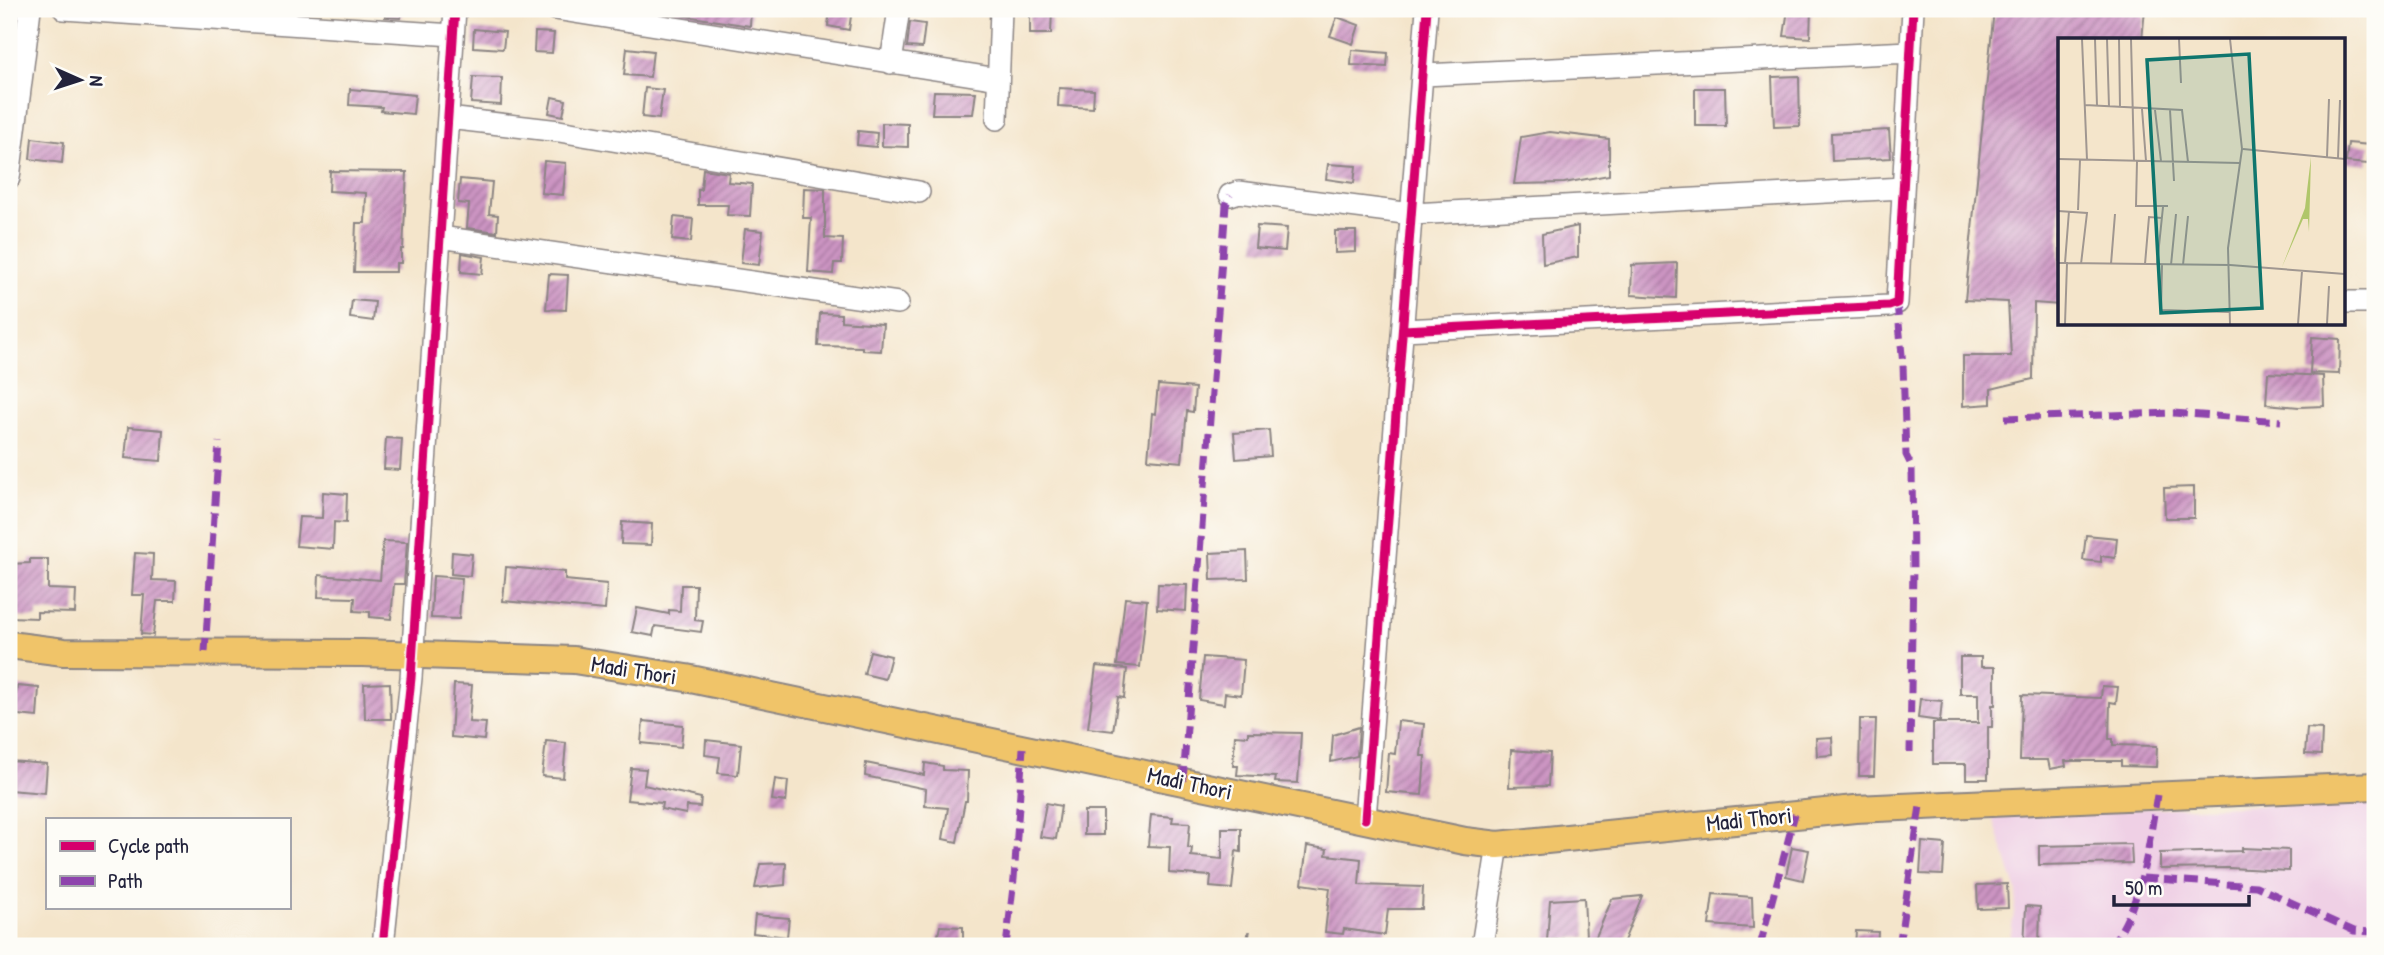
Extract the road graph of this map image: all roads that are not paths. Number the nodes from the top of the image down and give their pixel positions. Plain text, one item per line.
1 (30, 9) edge
2 (64, 9) edge
3 (455, 9) edge
4 (555, 9) edge
5 (899, 9) edge
6 (1000, 9) edge
7 (1427, 9) edge
8 (1913, 9) edge
9 (453, 35) junction
10 (1910, 52) junction
11 (891, 63) junction
12 (1424, 75) junction
13 (998, 79) junction
14 (448, 118) junction
15 (997, 119) dead end
16 (9, 178) edge
17 (1903, 188) junction
18 (919, 192) dead end
19 (1230, 195) dead end
20 (1412, 214) junction
21 (440, 237) junction
22 (2346, 302) edge
23 (2375, 302) edge
24 (898, 303) dead end
25 (1404, 330) junction
26 (9, 645) edge
27 (413, 654) junction
28 (2375, 786) edge
29 (1366, 819) junction
30 (1498, 845) junction
31 (383, 946) edge
32 (1482, 946) edge

1 - 16 street
2 - 9 street
3 - 9 street
4 - 11 street
5 - 11 street
6 - 13 street
7 - 12 street
8 - 10 street
9 - 14 street
10 - 12 street
10 - 17 street
11 - 13 street
12 - 20 street
13 - 15 street
14 - 18 street
14 - 21 street
17 - 20 street
17 - 25 street
19 - 20 street
20 - 25 street
21 - 24 street
21 - 27 street
22 - 23 street
25 - 29 street
26 - 27 main road, Madi Thori
27 - 29 main road, Madi Thori
27 - 31 street
28 - 30 main road, Madi Thori
29 - 30 main road, Madi Thori
30 - 32 street

